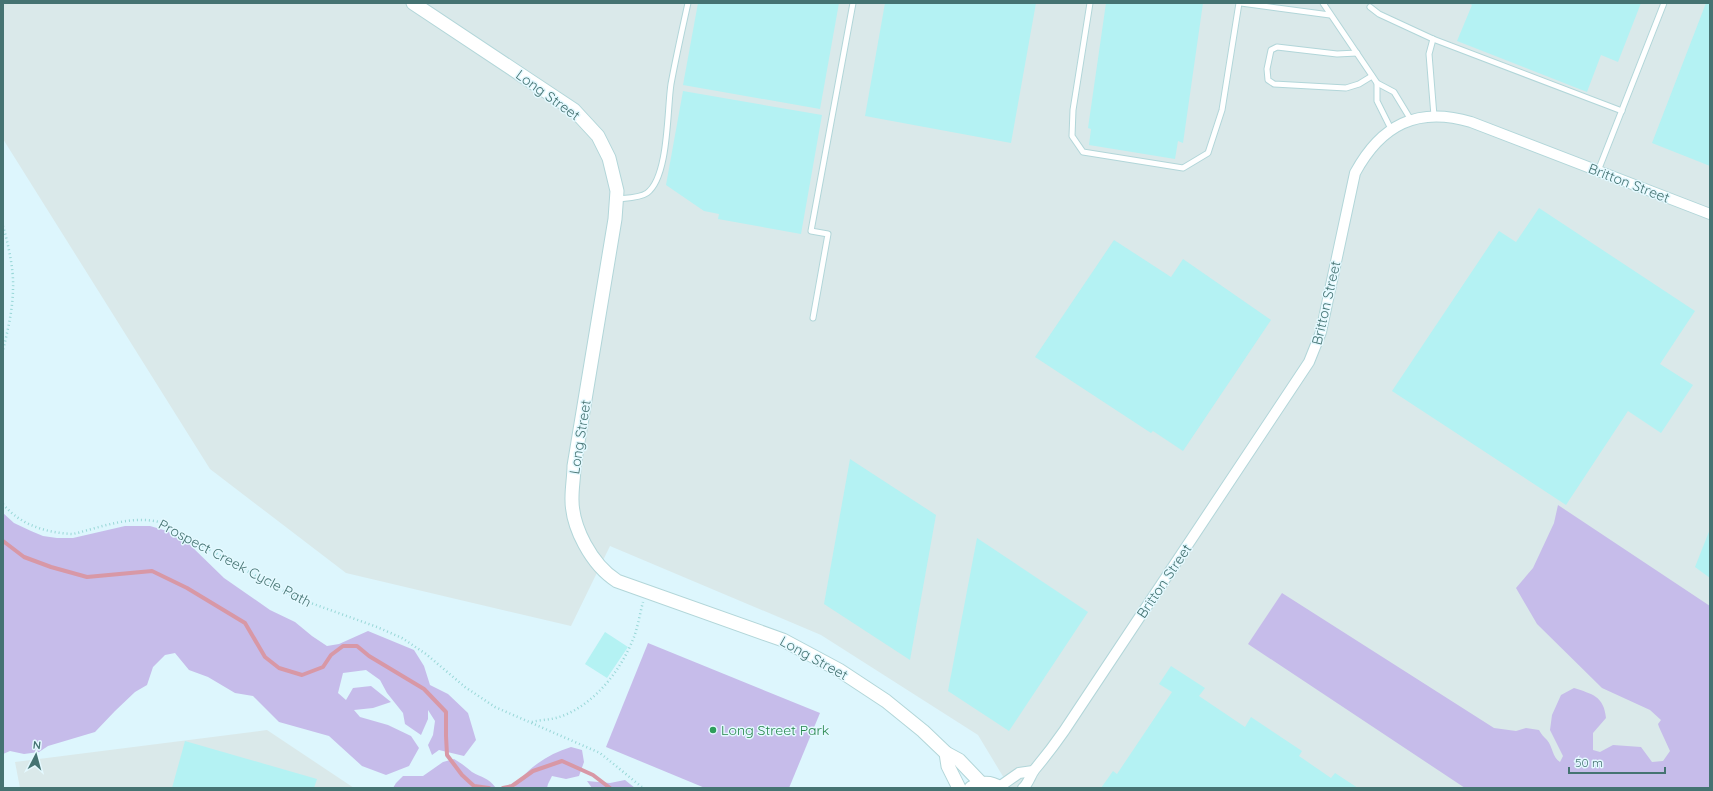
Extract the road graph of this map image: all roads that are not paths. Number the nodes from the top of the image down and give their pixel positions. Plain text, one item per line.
1 (413, 3) edge
2 (688, 3) edge
3 (852, 3) edge
4 (1090, 3) edge
5 (1240, 3) edge
6 (1323, 3) edge
7 (1664, 3) edge
8 (1370, 7) dead end
9 (1330, 15) junction
10 (1433, 39) junction
11 (1356, 53) junction
12 (1372, 76) junction
13 (1377, 83) junction
14 (1622, 111) junction
15 (1434, 116) junction
16 (1411, 120) junction
17 (1391, 129) junction
18 (1598, 171) junction
19 (616, 200) junction
20 (1710, 214) edge
21 (813, 318) dead end
22 (946, 753) junction
23 (1033, 771) junction
24 (976, 786) edge
25 (958, 788) edge
26 (1000, 788) edge
27 (1023, 788) edge

1 - 19 street, Long Street
2 - 19 lane
3 - 21 lane
4 - 5 lane
5 - 9 lane
6 - 9 lane
7 - 14 lane
8 - 10 lane
9 - 11 lane
10 - 14 lane
10 - 15 lane
11 - 12 lane
11 - 12 lane
12 - 13 lane
13 - 16 lane
13 - 17 lane
14 - 18 lane
15 - 16 street, Britton Street
15 - 18 street, Britton Street
16 - 17 street, Britton Street
17 - 23 street, Britton Street
18 - 20 street, Britton Street
19 - 22 street, Long Street
22 - 24 street, Long Street
22 - 25 street
23 - 26 street
23 - 27 street, Britton Street
24 - 26 street

